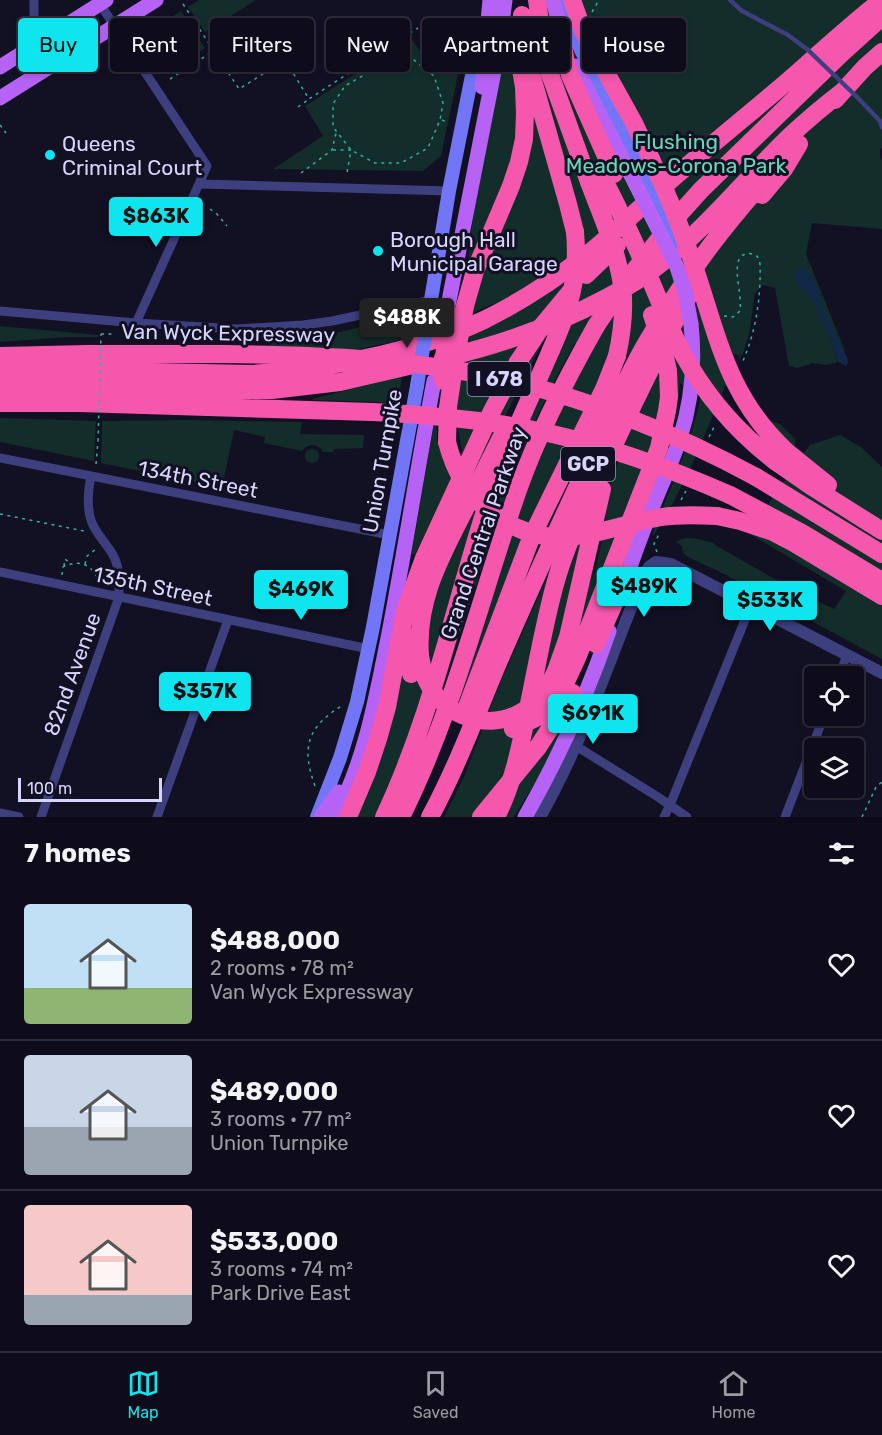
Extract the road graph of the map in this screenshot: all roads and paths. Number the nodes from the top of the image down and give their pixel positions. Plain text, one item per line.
1 (34, 0) edge
2 (156, 0) edge
3 (489, 0) edge
4 (505, 0) edge
5 (537, 0) edge
6 (553, 0) edge
7 (564, 0) edge
8 (572, 0) edge
9 (599, 0) edge
10 (730, 0) edge
11 (882, 0) edge
12 (103, 2) edge
13 (183, 4) dead end
14 (522, 7) edge
15 (882, 17) edge
16 (34, 18) edge
17 (77, 18) edge
18 (111, 18) edge
19 (126, 18) edge
20 (557, 18) edge
21 (591, 18) dead end
22 (110, 28) edge
23 (418, 28) dead end
24 (410, 33) edge
25 (210, 46) edge
26 (882, 52) edge
27 (210, 53) edge
28 (18, 55) edge
29 (0, 67) edge
30 (422, 67) edge
31 (146, 72) edge
32 (227, 72) edge
33 (266, 72) edge
34 (292, 72) edge
35 (352, 72) edge
36 (429, 72) edge
37 (569, 72) edge
38 (365, 73) joint
39 (170, 79) dead end
40 (814, 80) junction
41 (850, 94) junction
42 (0, 99) edge
43 (309, 99) junction
44 (298, 106) dead end
45 (440, 120) junction
46 (449, 123) dead end
47 (0, 125) edge
48 (882, 127) edge
49 (336, 131) junction
50 (6, 134) dead end
51 (799, 144) junction
52 (332, 150) junction
53 (351, 150) junction
54 (474, 171) junction
55 (622, 172) junction
56 (301, 173) dead end
57 (346, 173) dead end
58 (200, 184) junction
59 (449, 191) junction
60 (210, 209) dead end
61 (226, 226) dead end
62 (431, 300) junction
63 (456, 309) junction
64 (0, 311) edge
65 (722, 314) dead end
66 (136, 323) junction
67 (114, 334) dead end
68 (551, 350) junction
69 (0, 356) edge
70 (740, 367) dead end
71 (0, 369) edge
72 (444, 377) junction
73 (0, 386) edge
74 (0, 403) edge
75 (715, 425) dead end
76 (620, 433) junction
77 (710, 436) dead end
78 (781, 457) junction
79 (0, 458) edge
80 (96, 464) dead end
81 (90, 476) junction
82 (687, 488) dead end
83 (680, 502) dead end
84 (0, 514) edge
85 (664, 527) dead end
86 (881, 530) edge
87 (87, 531) dead end
88 (390, 535) junction
89 (98, 548) dead end
90 (657, 553) dead end
91 (882, 554) edge
92 (71, 563) junction
93 (84, 564) junction
94 (63, 567) junction
95 (0, 572) edge
96 (418, 573) junction
97 (627, 574) junction
98 (62, 576) dead end
99 (882, 581) edge
100 (99, 584) dead end
101 (882, 596) edge
102 (119, 597) junction
103 (751, 605) junction
104 (228, 620) junction
105 (369, 649) junction
106 (847, 655) junction
107 (843, 666) edge
108 (882, 673) edge
109 (342, 705) dead end
110 (820, 726) edge
111 (368, 732) junction
112 (576, 746) junction
113 (882, 782) edge
114 (315, 786) dead end
115 (670, 805) junction
116 (0, 813) edge
117 (19, 817) edge
118 (40, 817) edge
119 (157, 817) edge
120 (317, 817) edge
121 (321, 817) edge
122 (335, 817) edge
123 (348, 817) edge
124 (384, 817) edge
125 (401, 817) edge
126 (425, 817) edge
127 (430, 817) edge
128 (481, 817) edge
129 (496, 817) edge
130 (525, 817) edge
131 (540, 817) edge
132 (664, 817) edge
133 (687, 817) edge
134 (785, 817) edge
135 (862, 817) edge

1 - 16 street
2 - 19 main road
3 - 54 main road
3 - 59 main road, Union Turnpike
4 - 54 main road, Union Turnpike
5 - 55 highway
6 - 20 main road
7 - 55 main road
8 - 55 highway
9 - 21 path
10 - 41 lane, bridge
11 - 71 highway
12 - 17 main road
12 - 18 street
13 - 25 path
14 - 63 highway
14 - 68 highway, bridge
15 - 40 highway, Grand Central Parkway / GCP
22 - 42 main road
23 - 24 path
26 - 41 highway, GCP
27 - 39 path
28 - 29 main road
30 - 38 path
31 - 58 street
32 - 33 path
34 - 43 path
35 - 43 path
36 - 45 path
37 - 55 highway
38 - 49 path
40 - 96 highway, bridge
40 - 125 highway, Grand Central Parkway / GCP, bridge
41 - 48 lane
41 - 51 highway, GCP
41 - 73 highway
43 - 44 path
45 - 46 path
45 - 53 path
47 - 50 path
49 - 52 path
49 - 53 path
51 - 76 highway
51 - 127 highway, GCP
52 - 53 path
52 - 56 path
53 - 57 path
54 - 63 main road, Union Turnpike
55 - 78 highway, bridge
55 - 78 highway, bridge
55 - 96 highway, bridge
55 - 97 main road, bridge
55 - 126 highway, bridge
58 - 59 street
58 - 66 street
59 - 62 main road, Union Turnpike
60 - 61 path
62 - 66 street
62 - 88 main road, Union Turnpike, bridge
63 - 72 highway, bridge
63 - 72 main road, Union Turnpike, bridge
64 - 66 street
65 - 70 path
67 - 80 path, bridge
68 - 76 highway, bridge
68 - 124 highway
69 - 91 highway, Van Wyck Expressway / I 678, bridge
72 - 101 highway, bridge
72 - 111 main road, Union Turnpike
74 - 99 highway, I 678, bridge
75 - 77 path
76 - 129 highway
78 - 86 highway
79 - 81 street, 134th Street
81 - 88 street, 134th Street
81 - 102 street, 82nd Avenue
82 - 83 path
84 - 87 path
85 - 90 path
88 - 105 main road, Union Turnpike
89 - 93 path
92 - 93 path
92 - 94 path
92 - 94 path
93 - 100 path
94 - 98 path
95 - 102 street, 135th Street
96 - 123 highway
97 - 128 highway, bridge
97 - 130 main road
102 - 104 street, 135th Street
102 - 118 street, 82nd Avenue
103 - 106 street
103 - 112 street
103 - 115 street
104 - 105 street, 135th Street
104 - 119 street
105 - 120 main road, Union Turnpike
106 - 107 street
106 - 108 street
109 - 114 path
110 - 134 street
111 - 121 main road
111 - 122 main road, Union Turnpike
112 - 115 street
112 - 131 street
113 - 135 path
115 - 132 street
115 - 133 street
116 - 117 street

